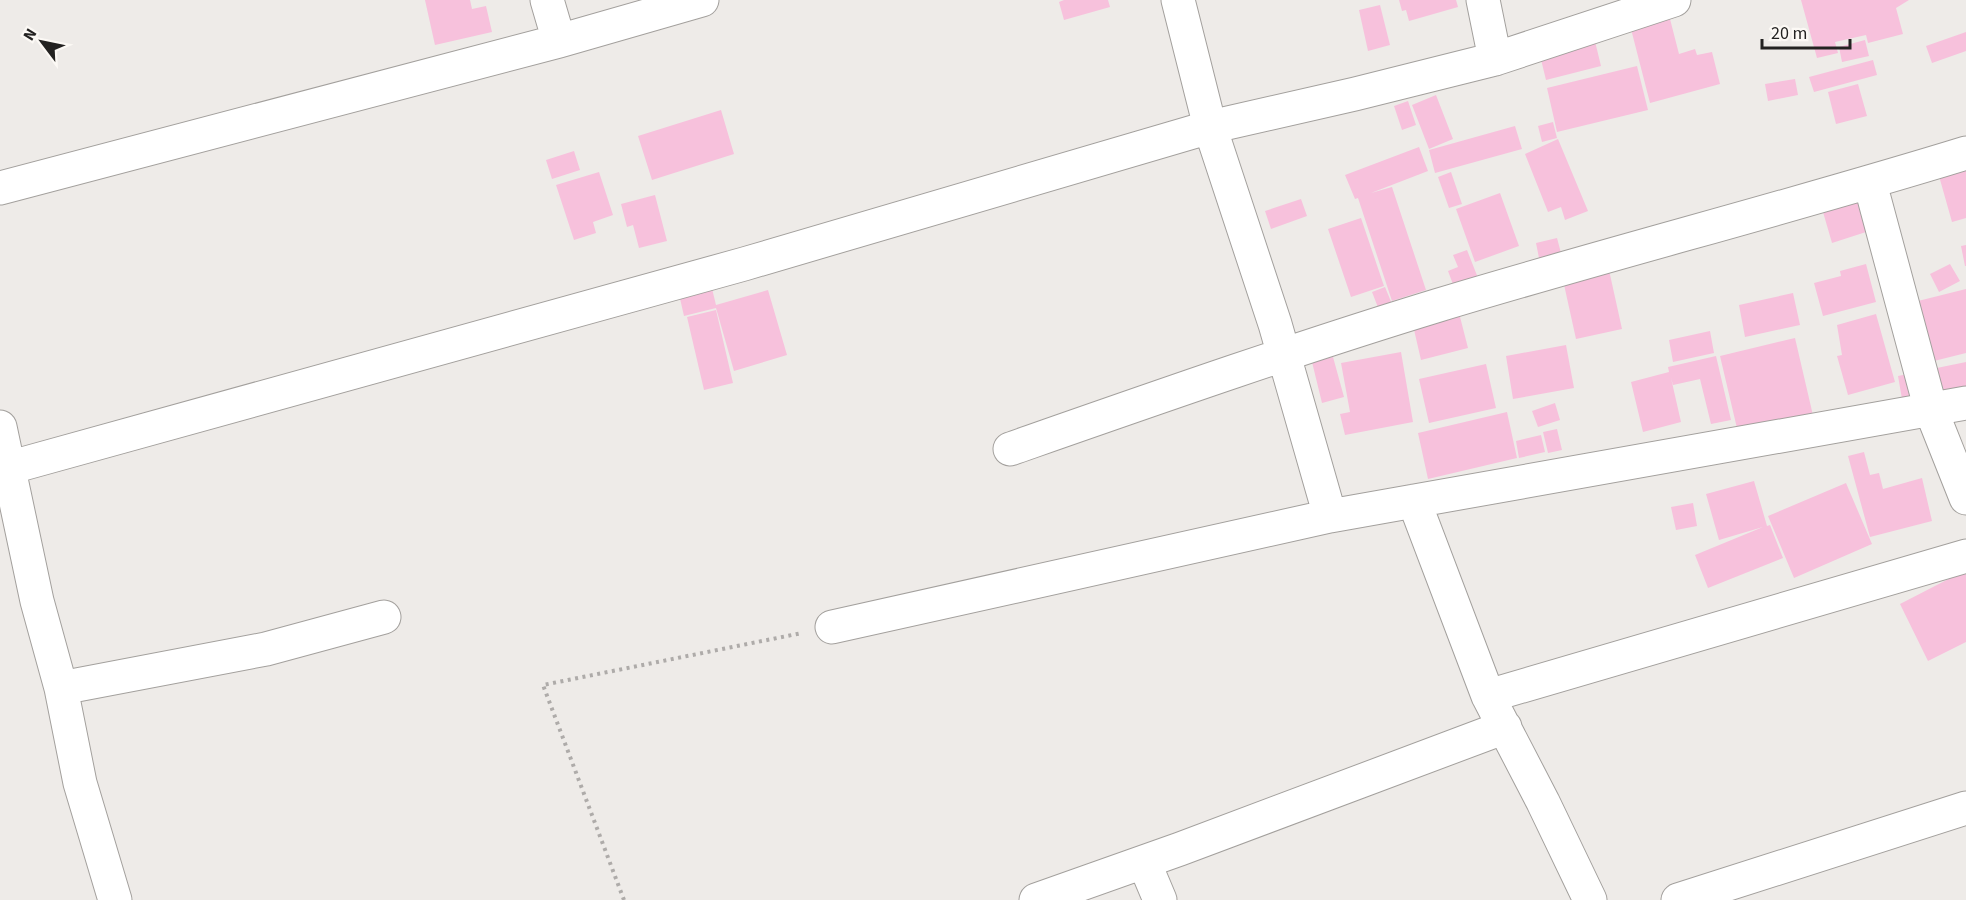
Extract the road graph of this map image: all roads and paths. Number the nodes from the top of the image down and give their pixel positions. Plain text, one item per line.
1 (547, 0) edge
2 (702, 0) edge
3 (1178, 0) edge
4 (1483, 0) edge
5 (1674, 0) edge
6 (559, 41) junction
7 (1495, 59) junction
8 (1210, 127) junction
9 (1966, 153) edge
10 (1870, 183) junction
11 (0, 188) edge
12 (1284, 354) junction
13 (1966, 404) edge
14 (1931, 410) junction
15 (0, 427) edge
16 (1010, 449) dead end
17 (8, 468) junction
18 (1966, 498) edge
19 (1414, 501) junction
20 (1330, 516) junction
21 (13, 545) edge
22 (1966, 556) edge
23 (384, 617) dead end
24 (832, 627) joint
25 (61, 688) junction
26 (1488, 696) junction
27 (1505, 727) junction
28 (1966, 808) edge
29 (1144, 862) junction
30 (115, 900) edge
31 (624, 900) edge
32 (1036, 900) edge
33 (1160, 900) edge
34 (1590, 900) edge
35 (1678, 900) edge

1 - 6 street
2 - 6 street
3 - 8 street
4 - 7 street
5 - 7 street
6 - 11 street
7 - 8 street
8 - 12 street
8 - 17 street
9 - 10 street
10 - 12 street
10 - 14 street
12 - 16 street
12 - 20 street
13 - 14 street
14 - 18 street
14 - 19 street
15 - 17 street
17 - 21 street
19 - 20 street
19 - 26 street
20 - 24 street
21 - 25 street
22 - 26 street
23 - 25 street
24 - 31 path
25 - 30 street
26 - 27 street
27 - 29 street
27 - 34 street
28 - 35 street
29 - 32 street
29 - 33 street

